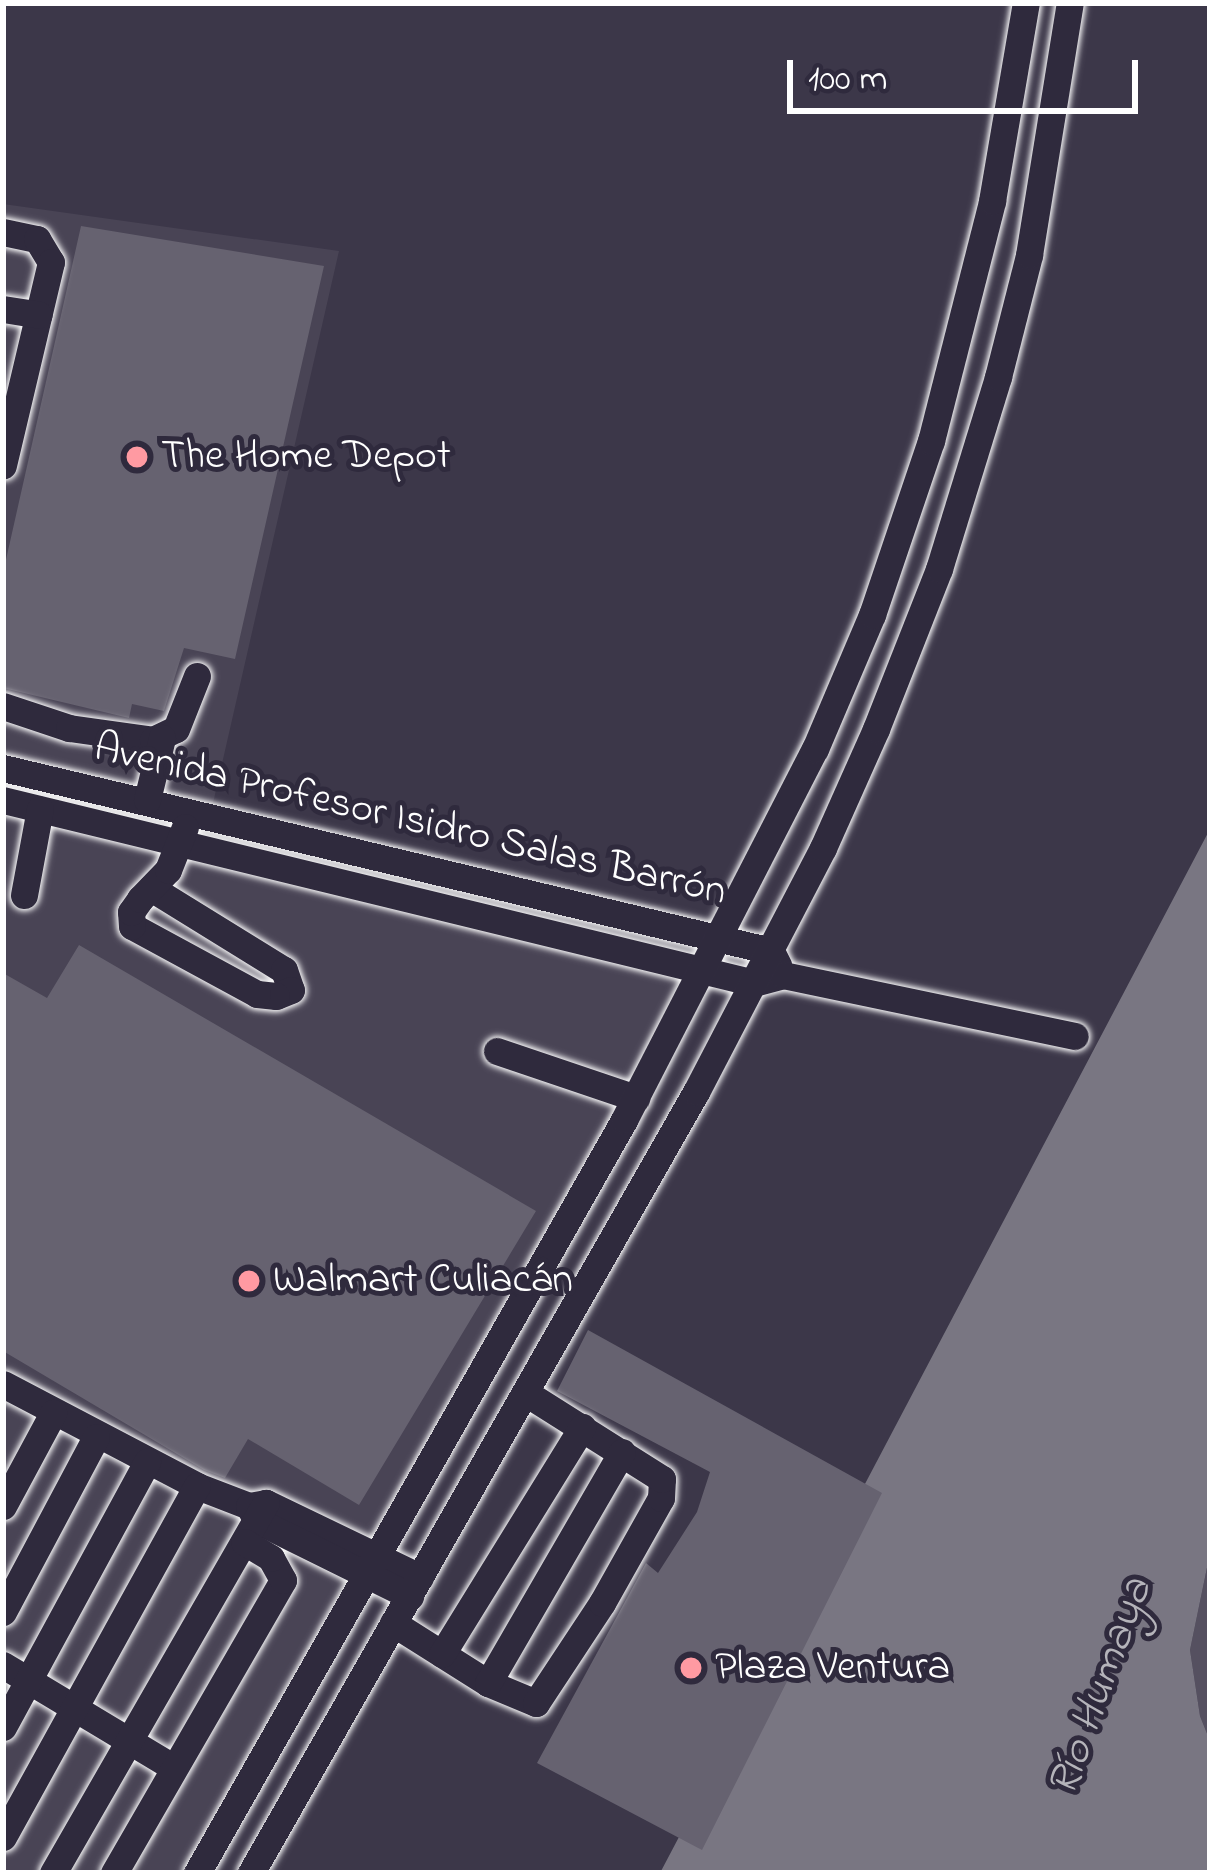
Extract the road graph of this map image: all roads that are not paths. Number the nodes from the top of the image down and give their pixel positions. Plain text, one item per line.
1 (1026, 3) edge
2 (1070, 3) edge
3 (3, 232) edge
4 (970, 304) junction
5 (3, 309) edge
6 (39, 314) junction
7 (1015, 314) junction
8 (14, 369) edge
9 (10, 411) edge
10 (3, 465) edge
11 (197, 676) dead end
12 (3, 706) edge
13 (162, 738) junction
14 (3, 768) edge
15 (3, 800) edge
16 (147, 800) junction
17 (40, 809) junction
18 (190, 812) junction
19 (179, 841) junction
20 (151, 888) junction
21 (24, 896) dead end
22 (722, 939) junction
23 (777, 963) junction
24 (701, 970) junction
25 (754, 983) junction
26 (1075, 1036) dead end
27 (496, 1051) dead end
28 (636, 1098) junction
29 (3, 1384) edge
30 (526, 1393) junction
31 (53, 1413) junction
32 (582, 1427) junction
33 (96, 1437) junction
34 (622, 1452) junction
35 (147, 1462) junction
36 (196, 1486) junction
37 (3, 1506) edge
38 (254, 1518) junction
39 (374, 1566) junction
40 (415, 1587) junction
41 (3, 1612) edge
42 (393, 1623) junction
43 (442, 1654) junction
44 (3, 1665) edge
45 (28, 1681) junction
46 (488, 1683) junction
47 (75, 1710) junction
48 (3, 1727) edge
49 (128, 1742) junction
50 (173, 1766) junction
51 (3, 1837) edge
52 (63, 1869) edge
53 (114, 1873) edge
54 (197, 1873) edge
55 (251, 1873) edge

1 - 4 street
2 - 7 street
3 - 6 street
4 - 7 street
4 - 22 street
5 - 6 street
6 - 8 street
7 - 23 street
8 - 9 street
9 - 10 street
11 - 13 street
12 - 13 street
13 - 16 street
14 - 16 street, Avenida Profesor Isidro Salas Barrón
15 - 17 street, Avenida Profesor Isidro Salas Barrón
16 - 18 street, Avenida Profesor Isidro Salas Barrón
17 - 19 street, Avenida Profesor Isidro Salas Barrón
17 - 21 street
18 - 19 street
18 - 22 street, Avenida Profesor Isidro Salas Barrón
19 - 20 street
19 - 24 street, Avenida Profesor Isidro Salas Barrón
20 - 20 street
22 - 23 street, Avenida Profesor Isidro Salas Barrón
22 - 24 street
23 - 25 street
23 - 26 street, Avenida Profesor Isidro Salas Barrón
24 - 25 street, Avenida Profesor Isidro Salas Barrón
24 - 28 street
25 - 30 street
27 - 28 street
28 - 39 street
29 - 31 street
30 - 32 street
30 - 40 street
31 - 33 street
31 - 37 street
32 - 34 street
32 - 43 street
33 - 35 street
33 - 41 street
34 - 46 street
34 - 46 street
35 - 36 street
35 - 45 street
36 - 38 street
36 - 47 street
38 - 39 street
38 - 49 street
38 - 50 street
39 - 40 street
39 - 54 street
40 - 42 street
42 - 43 street
42 - 55 street
43 - 46 street
44 - 45 street
45 - 47 street
45 - 48 street
47 - 49 street
47 - 51 street
49 - 50 street
49 - 52 street
50 - 53 street

